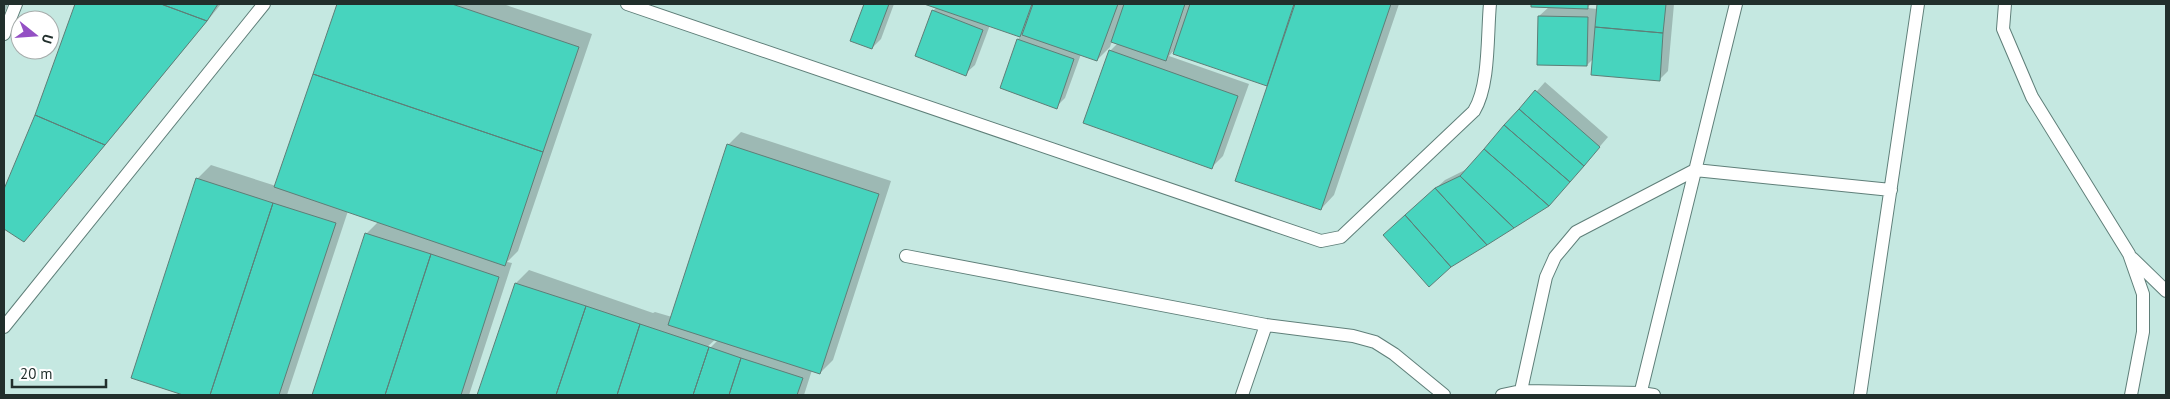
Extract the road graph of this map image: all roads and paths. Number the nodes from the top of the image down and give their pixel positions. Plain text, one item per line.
1 (16, 4) edge
2 (264, 4) edge
3 (627, 4) edge
4 (1490, 4) edge
5 (1736, 4) edge
6 (1918, 4) edge
7 (2005, 4) edge
8 (4, 34) edge
9 (1695, 170) junction
10 (1892, 190) junction
11 (2129, 254) junction
12 (906, 256) dead end
13 (2166, 291) edge
14 (1266, 325) junction
15 (4, 327) edge
16 (1521, 393) edge
17 (1640, 394) edge
18 (1242, 395) edge
19 (1444, 395) edge
20 (1502, 395) edge
21 (1654, 395) edge
22 (1860, 395) edge
23 (2131, 395) edge

1 - 8 lane
2 - 15 lane
3 - 4 lane
5 - 9 lane
6 - 10 lane
7 - 11 lane
9 - 10 lane
9 - 16 lane
9 - 17 lane
10 - 22 lane
11 - 13 lane
11 - 23 lane
12 - 14 lane
14 - 18 lane
14 - 19 lane
16 - 17 lane
16 - 20 lane
17 - 21 lane

